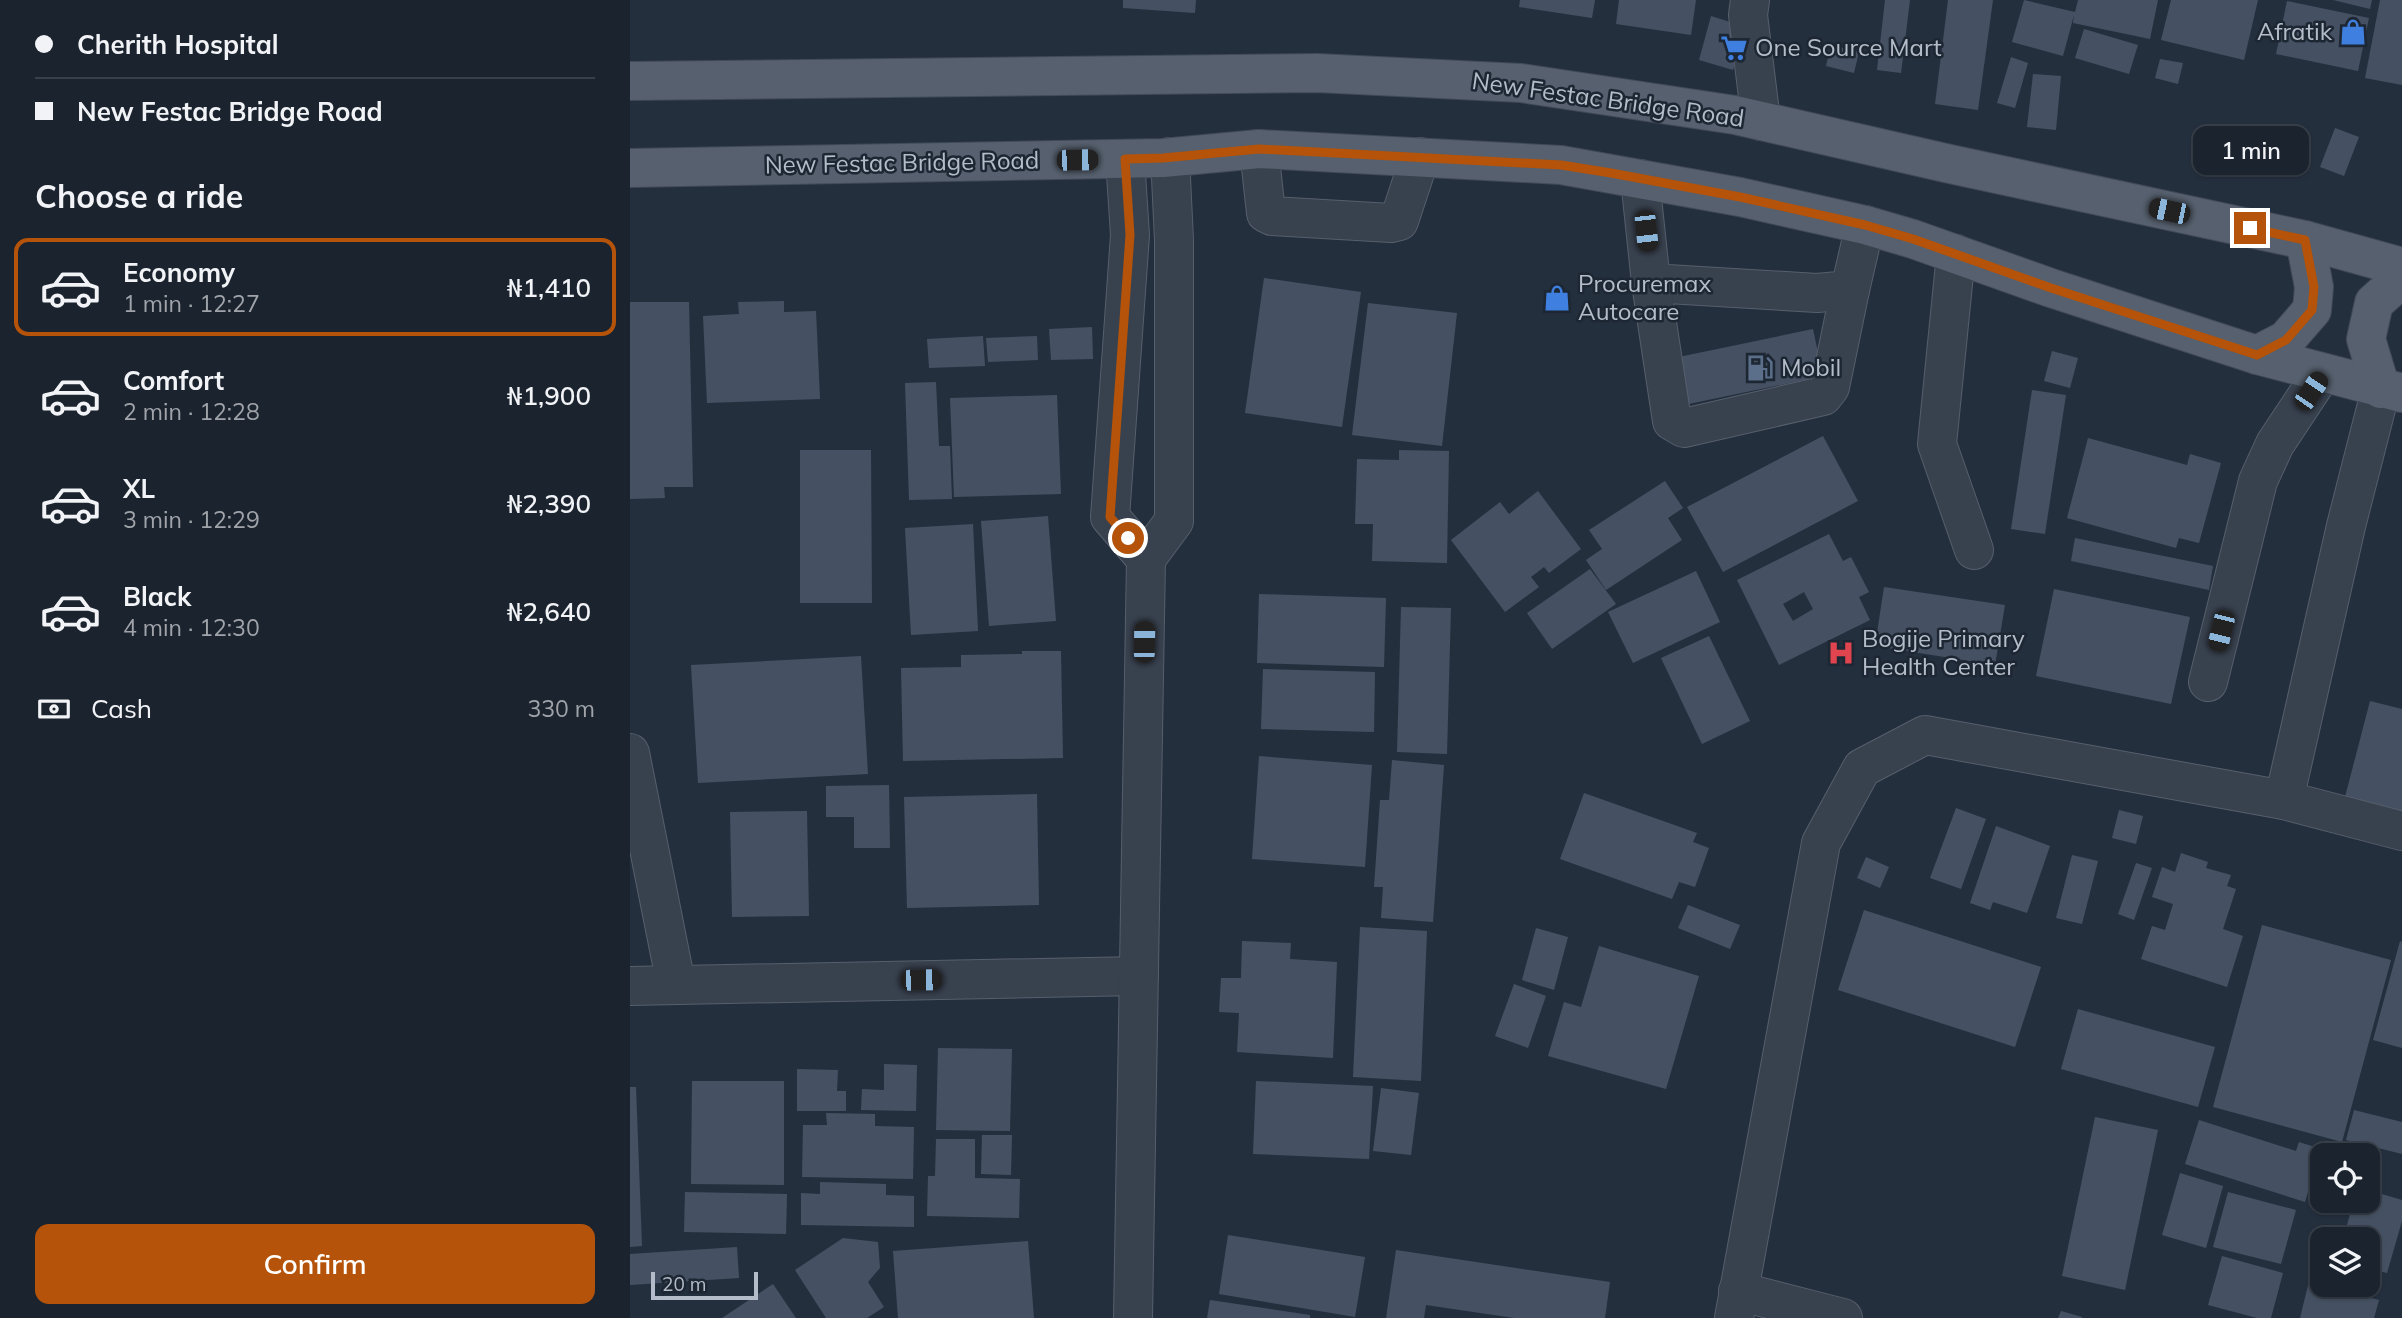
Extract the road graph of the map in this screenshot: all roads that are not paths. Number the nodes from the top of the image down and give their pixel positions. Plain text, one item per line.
1 (1751, 0) edge
2 (630, 81) edge
3 (1761, 121) junction
4 (1259, 149) junction
5 (1170, 157) junction
6 (1420, 157) junction
7 (1125, 159) junction
8 (630, 168) edge
9 (1640, 178) junction
10 (1865, 225) junction
11 (2305, 240) junction
12 (1956, 254) junction
13 (2402, 267) edge
14 (2402, 278) edge
15 (1651, 283) junction
16 (1850, 290) junction
17 (2257, 355) junction
18 (2322, 373) junction
19 (2391, 391) edge
20 (1974, 550) dead end
21 (1146, 558) junction
22 (2208, 682) dead end
23 (630, 754) edge
24 (2284, 800) junction
25 (2402, 831) edge
26 (1139, 976) junction
27 (676, 984) junction
28 (630, 986) edge
29 (1736, 1304) edge
30 (1133, 1318) edge
31 (1843, 1318) edge

1 - 3 street
2 - 3 main road, New Festac Bridge Road
3 - 11 main road, New Festac Bridge Road
4 - 5 main road, New Festac Bridge Road
4 - 6 main road, New Festac Bridge Road
4 - 6 street
5 - 7 main road, New Festac Bridge Road
5 - 21 street
6 - 9 main road, New Festac Bridge Road
7 - 8 main road, New Festac Bridge Road
7 - 21 street
9 - 10 main road, New Festac Bridge Road
9 - 15 street
10 - 12 main road, New Festac Bridge Road
10 - 16 street
11 - 13 main road, New Festac Bridge Road
11 - 17 main road
12 - 17 main road, New Festac Bridge Road
12 - 20 street
14 - 19 main road
15 - 16 street
15 - 16 street
17 - 18 main road, New Festac Bridge Road
18 - 19 main road, New Festac Bridge Road
18 - 22 street
19 - 24 street
21 - 26 street
23 - 27 street
24 - 25 street
24 - 29 street
26 - 27 street
26 - 30 street
27 - 28 street
29 - 31 street

